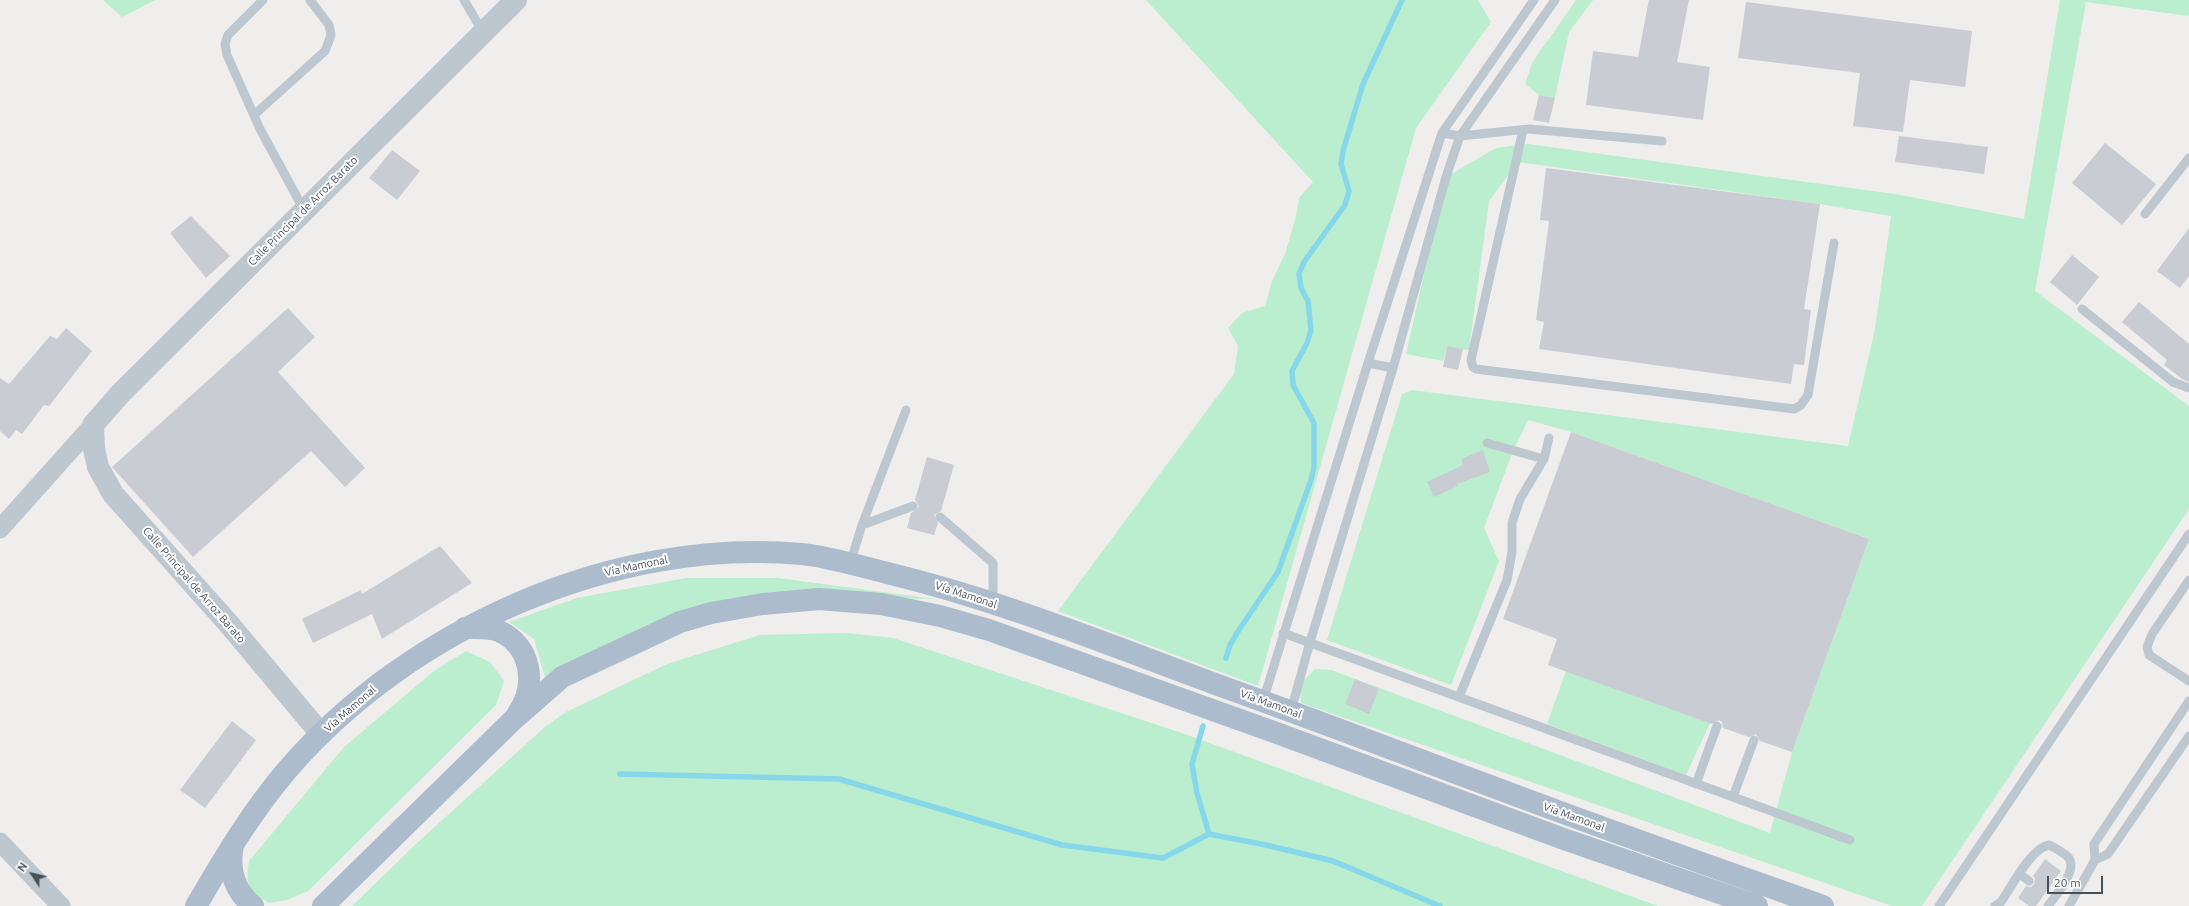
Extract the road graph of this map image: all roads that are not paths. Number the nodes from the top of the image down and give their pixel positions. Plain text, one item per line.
1 (263, 0) edge
2 (310, 0) edge
3 (464, 0) edge
4 (516, 0) edge
5 (1534, 0) edge
6 (1555, 0) edge
7 (483, 32) junction
8 (254, 115) junction
9 (1523, 130) junction
10 (1442, 133) junction
11 (1460, 136) junction
12 (1662, 141) dead end
13 (2189, 158) edge
14 (304, 210) junction
15 (2145, 214) dead end
16 (1834, 244) dead end
17 (2082, 310) dead end
18 (1368, 363) junction
19 (1393, 368) junction
20 (2189, 388) edge
21 (906, 410) dead end
22 (93, 425) junction
23 (1549, 438) dead end
24 (1487, 443) dead end
25 (1544, 459) junction
26 (913, 506) dead end
27 (940, 517) dead end
28 (862, 525) junction
29 (0, 530) edge
30 (2189, 534) edge
31 (850, 564) junction
32 (2189, 580) edge
33 (993, 603) junction
34 (466, 628) junction
35 (1283, 632) junction
36 (1310, 642) junction
37 (2189, 681) edge
38 (1459, 697) junction
39 (1263, 701) junction
40 (2189, 701) edge
41 (1291, 711) junction
42 (514, 719) junction
43 (1718, 726) dead end
44 (321, 734) junction
45 (2189, 736) edge
46 (1754, 740) dead end
47 (1696, 784) junction
48 (1733, 797) junction
49 (1850, 840) dead end
50 (0, 842) edge
51 (234, 842) junction
52 (2095, 860) junction
53 (2020, 874) junction
54 (2029, 881) dead end
55 (2046, 893) dead end
56 (2051, 902) edge
57 (1998, 904) edge
58 (61, 906) edge
59 (196, 906) edge
60 (253, 906) edge
61 (322, 906) edge
62 (1757, 906) edge
63 (1822, 906) edge
64 (1940, 906) edge
65 (2069, 906) edge

1 - 8 lane
2 - 8 lane
3 - 7 lane
4 - 7 street, Calle Principal de Arroz Barato
5 - 10 lane
6 - 11 lane
7 - 14 street, Calle Principal de Arroz Barato
8 - 14 lane
9 - 11 lane
9 - 12 lane
9 - 16 lane
10 - 11 lane
10 - 18 lane
11 - 19 lane
13 - 15 lane
14 - 22 street, Calle Principal de Arroz Barato
17 - 20 lane
18 - 19 lane
18 - 35 lane
19 - 36 lane
21 - 28 lane
22 - 29 street, Calle Principal de Arroz Barato
22 - 44 street, Calle Principal de Arroz Barato
23 - 25 lane
24 - 25 lane
25 - 38 lane
26 - 28 lane
27 - 33 lane
28 - 31 lane
30 - 64 lane
31 - 33 main road, Vía Mamonal
31 - 34 main road, Vía Mamonal
32 - 37 lane
33 - 39 main road, Vía Mamonal
34 - 42 main road
34 - 44 main road, Vía Mamonal
35 - 36 lane
35 - 39 lane
36 - 38 lane
36 - 41 lane
38 - 47 lane
39 - 41 main road, Vía Mamonal
40 - 52 lane
41 - 63 main road, Vía Mamonal
42 - 61 main road
42 - 62 main road
43 - 47 lane
44 - 51 main road, Vía Mamonal
45 - 52 lane
46 - 48 lane
47 - 48 lane
48 - 49 lane
50 - 58 street
51 - 59 main road, Vía Mamonal
51 - 60 main road
52 - 65 lane
53 - 54 lane
53 - 56 lane
53 - 57 lane
55 - 56 lane

